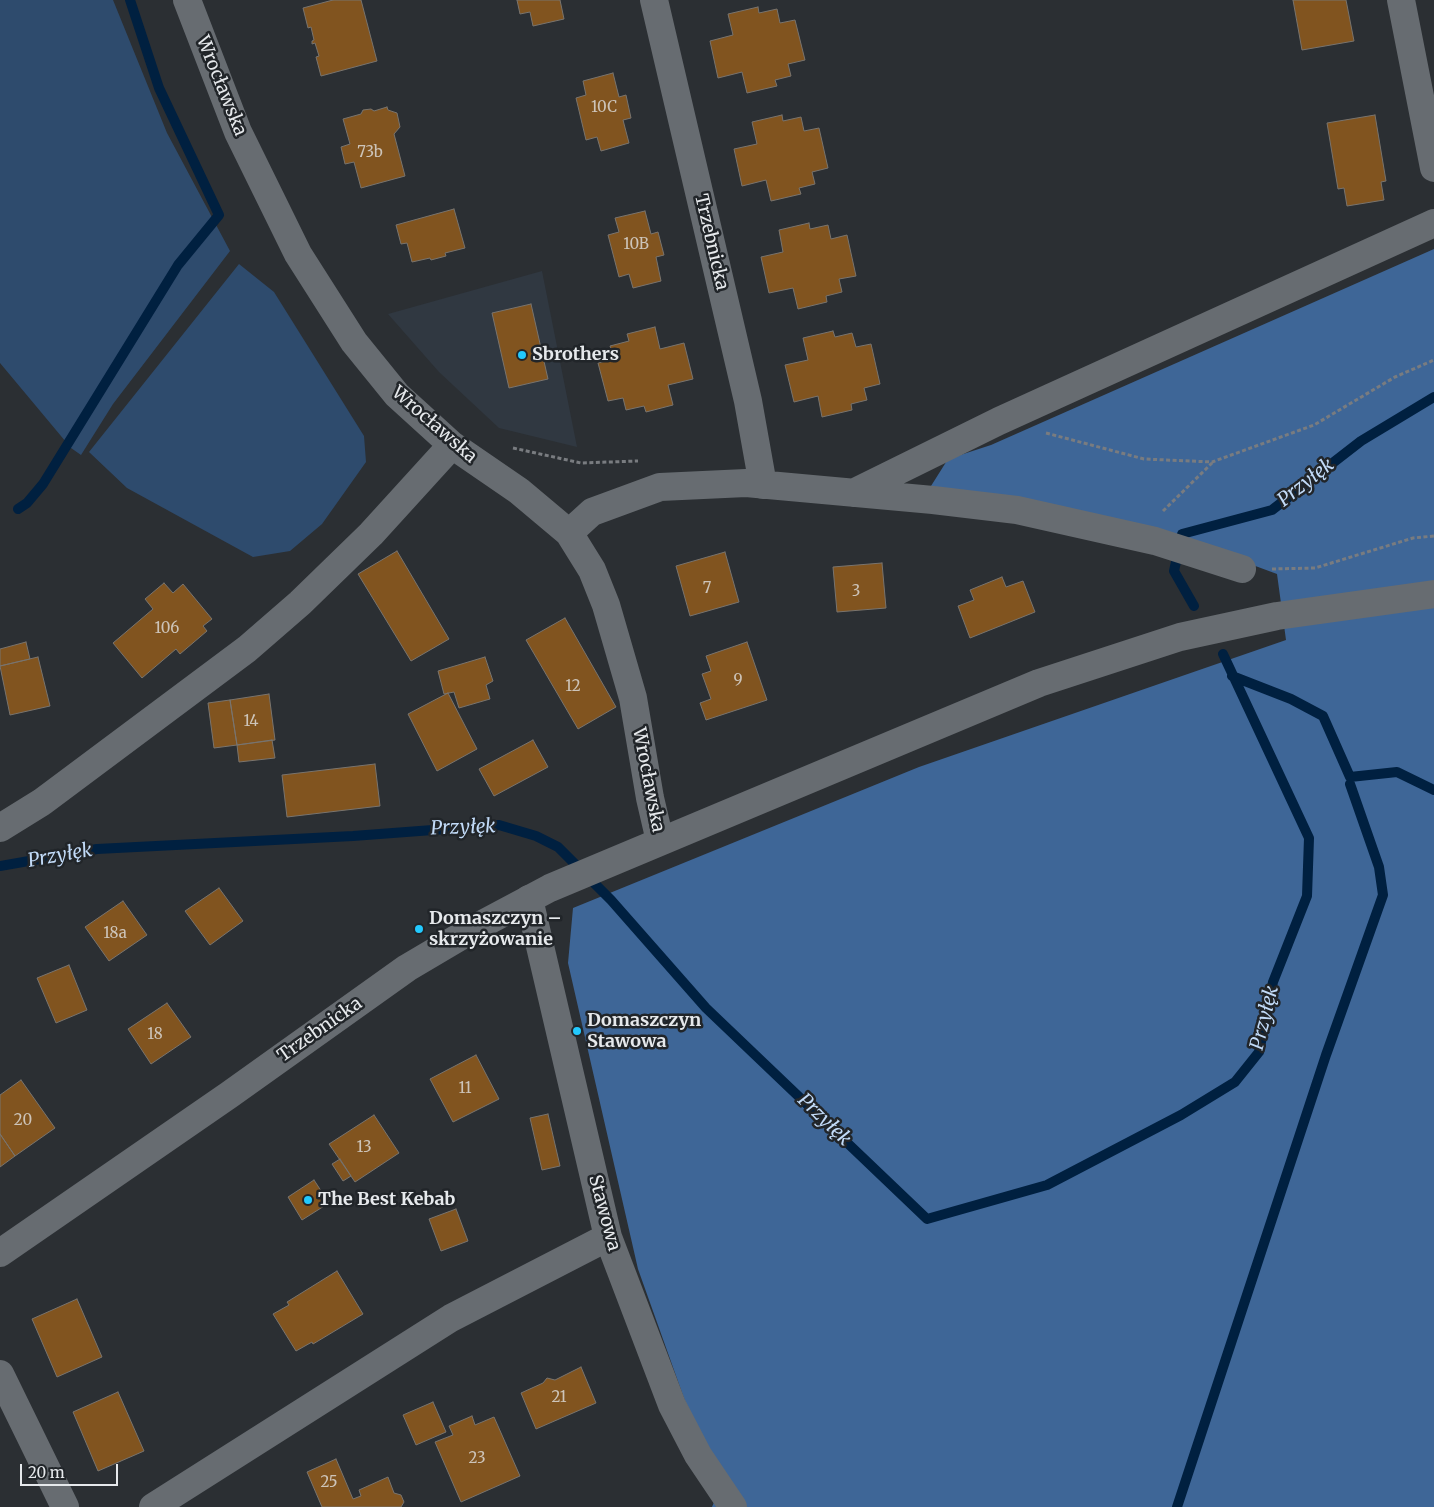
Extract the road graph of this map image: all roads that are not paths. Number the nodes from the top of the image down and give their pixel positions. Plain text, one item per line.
1 (187, 0) edge
2 (654, 0) edge
3 (1401, 0) edge
4 (1434, 168) edge
5 (1434, 223) edge
6 (452, 445) junction
7 (763, 485) junction
8 (852, 494) junction
9 (569, 534) junction
10 (1242, 569) road end
11 (1434, 594) edge
12 (0, 828) edge
13 (660, 841) junction
14 (540, 893) junction
15 (608, 1237) junction
16 (0, 1253) edge
17 (0, 1374) edge
18 (66, 1507) edge
19 (153, 1507) edge
20 (734, 1507) edge

1 - 6 street, Wrocławska
2 - 7 street, Trzebnicka
3 - 4 street
5 - 8 street
6 - 9 street, Wrocławska
6 - 12 street
7 - 8 street
7 - 9 street
8 - 10 street
9 - 13 street, Wrocławska
11 - 13 street, Trzebnicka
13 - 14 street, Trzebnicka
14 - 15 street, Stawowa
14 - 16 street, Trzebnicka
15 - 19 street
15 - 20 street, Stawowa
17 - 18 street

